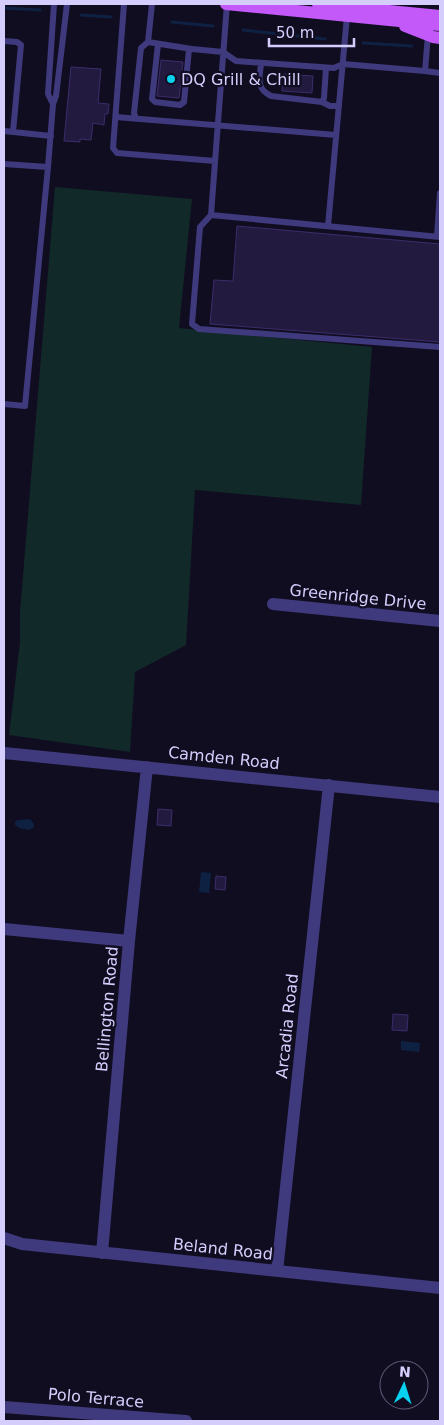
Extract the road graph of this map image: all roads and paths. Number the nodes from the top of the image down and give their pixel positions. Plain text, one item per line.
1 (54, 4) edge
2 (67, 4) edge
3 (124, 4) edge
4 (152, 4) edge
5 (226, 4) edge
6 (318, 4) edge
7 (393, 4) edge
8 (349, 8) edge
9 (440, 8) edge
10 (440, 16) edge
11 (392, 21) junction
12 (440, 26) edge
13 (434, 36) edge
14 (4, 41) edge
15 (148, 42) junction
16 (158, 44) junction
17 (189, 49) junction
18 (223, 52) junction
19 (261, 63) junction
20 (343, 64) junction
21 (326, 68) junction
22 (425, 71) junction
23 (440, 74) edge
24 (322, 102) junction
25 (53, 104) junction
26 (339, 106) junction
27 (116, 116) junction
28 (136, 118) junction
29 (217, 125) junction
30 (4, 131) edge
31 (13, 132) junction
32 (336, 135) junction
33 (50, 136) junction
34 (215, 161) junction
35 (4, 164) edge
36 (48, 167) junction
37 (440, 193) edge
38 (210, 215) junction
39 (328, 226) junction
40 (438, 236) edge
41 (440, 347) edge
42 (4, 404) edge
43 (273, 604) dead end
44 (440, 621) edge
45 (4, 753) edge
46 (147, 767) junction
47 (329, 785) junction
48 (440, 797) edge
49 (4, 929) edge
50 (129, 941) junction
51 (4, 1238) edge
52 (102, 1253) junction
53 (277, 1271) junction
54 (440, 1288) edge
55 (4, 1406) edge
56 (74, 1417) edge
57 (186, 1421) edge

1 - 25 lane
2 - 25 lane
3 - 27 lane
4 - 15 lane
5 - 8 main road
5 - 18 lane
6 - 8 main road
7 - 9 main road
8 - 10 main road
8 - 11 main road
8 - 20 lane
11 - 12 main road
11 - 13 main road
13 - 22 lane
14 - 31 lane
15 - 16 lane
15 - 28 lane
16 - 17 lane
16 - 17 lane
17 - 18 lane
18 - 19 lane
18 - 29 lane
19 - 21 lane
19 - 24 lane
20 - 21 lane
20 - 22 lane
20 - 26 lane
21 - 24 lane
22 - 23 lane
24 - 26 lane
25 - 33 lane
26 - 32 lane
27 - 28 lane
27 - 34 lane
28 - 29 lane
29 - 32 lane
29 - 34 lane
30 - 31 lane
31 - 33 lane
32 - 39 lane
33 - 36 lane
34 - 38 lane
35 - 36 lane
36 - 42 lane
37 - 40 lane
38 - 39 lane
38 - 41 lane
39 - 40 lane
43 - 44 street, Greenridge Drive
45 - 46 street, Camden Road
46 - 47 street, Camden Road
46 - 50 street, Bellington Road
47 - 48 street, Camden Road
47 - 53 street, Arcadia Road
49 - 50 street
50 - 52 street, Bellington Road
51 - 52 street, Beland Road
52 - 53 street, Beland Road
53 - 54 street, Beland Road
55 - 56 street, Polo Terrace
56 - 57 street, Polo Terrace

